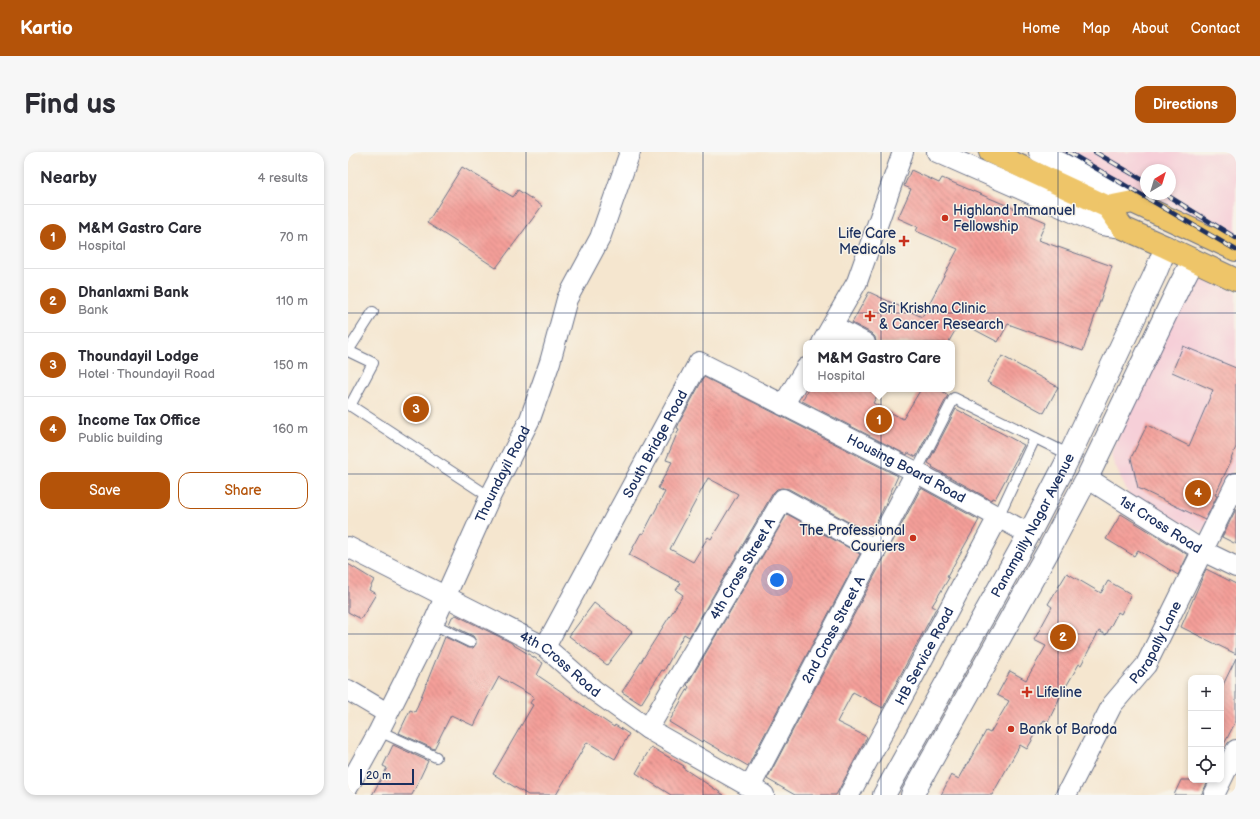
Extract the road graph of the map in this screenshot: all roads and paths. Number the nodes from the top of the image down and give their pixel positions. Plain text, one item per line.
1 (630, 152) edge
2 (903, 152) edge
3 (937, 152) edge
4 (990, 152) edge
5 (1038, 152) edge
6 (1133, 202) junction
7 (1108, 207) junction
8 (1123, 228) junction
9 (1210, 239) junction
10 (1166, 247) junction
11 (1236, 250) edge
12 (1193, 260) junction
13 (1236, 280) edge
14 (373, 312) dead end
15 (833, 326) junction
16 (824, 340) edge
17 (859, 340) edge
18 (348, 351) edge
19 (803, 373) edge
20 (349, 405) edge
21 (783, 405) junction
22 (1035, 438) junction
23 (1067, 460) junction
24 (916, 472) junction
25 (1087, 478) junction
26 (1236, 483) edge
27 (490, 497) junction
28 (998, 517) junction
29 (1029, 534) junction
30 (1051, 546) junction
31 (348, 547) edge
32 (876, 550) junction
33 (1203, 551) junction
34 (1236, 566) edge
35 (445, 597) junction
36 (432, 624) junction
37 (470, 642) dead end
38 (545, 647) junction
39 (348, 690) edge
40 (387, 713) junction
41 (648, 729) junction
42 (379, 731) junction
43 (1236, 750) edge
44 (436, 757) dead end
45 (348, 786) edge
46 (757, 791) edge
47 (849, 795) edge
48 (884, 795) edge
49 (912, 795) edge
50 (1066, 795) edge
51 (1214, 795) edge

1 - 27 street, Thoundayil Road
2 - 15 street
3 - 8 street
4 - 7 main road
5 - 6 street
6 - 7 main road
6 - 9 main road
7 - 8 main road
8 - 10 main road
9 - 10 main road
9 - 11 main road
10 - 12 main road
10 - 23 street, Panampilly Nagar Avenue
12 - 13 main road
12 - 25 street, Panampilly Nagar Avenue
14 - 18 lane
15 - 16 street
15 - 17 street
18 - 20 lane
19 - 21 street
20 - 27 lane
21 - 24 street, Housing Board Road
21 - 38 street, South Bridge Road
22 - 23 lane
22 - 24 lane
22 - 28 lane
23 - 25 street
23 - 29 street, Panampilly Nagar Avenue
24 - 28 street, Housing Board Road
24 - 32 street, 2nd Cross Street A
25 - 30 street, Panampilly Nagar Avenue
25 - 33 street, 1st Cross Road
26 - 33 street, Parapally Lane
27 - 35 street, Thoundayil Road
28 - 29 street, Housing Board Road
28 - 47 street, HB Service Road
29 - 30 street
29 - 48 street, Panampilly Nagar Avenue
30 - 49 street, Panampilly Nagar Avenue
31 - 35 street, 4th Cross Road
32 - 41 street, 4th Cross Street A
32 - 46 street, 2nd Cross Street A
33 - 34 street, 1st Cross Road
33 - 50 street, Parapally Lane
35 - 36 street, Thoundayil Road
35 - 38 street, 4th Cross Road
36 - 37 lane
36 - 40 street, Thoundayil Road
38 - 41 street, 4th Cross Road
39 - 40 street
40 - 42 street, Thoundayil Road
41 - 46 street, 4th Cross Road
42 - 44 lane
42 - 45 street, Thoundayil Road
43 - 51 street

